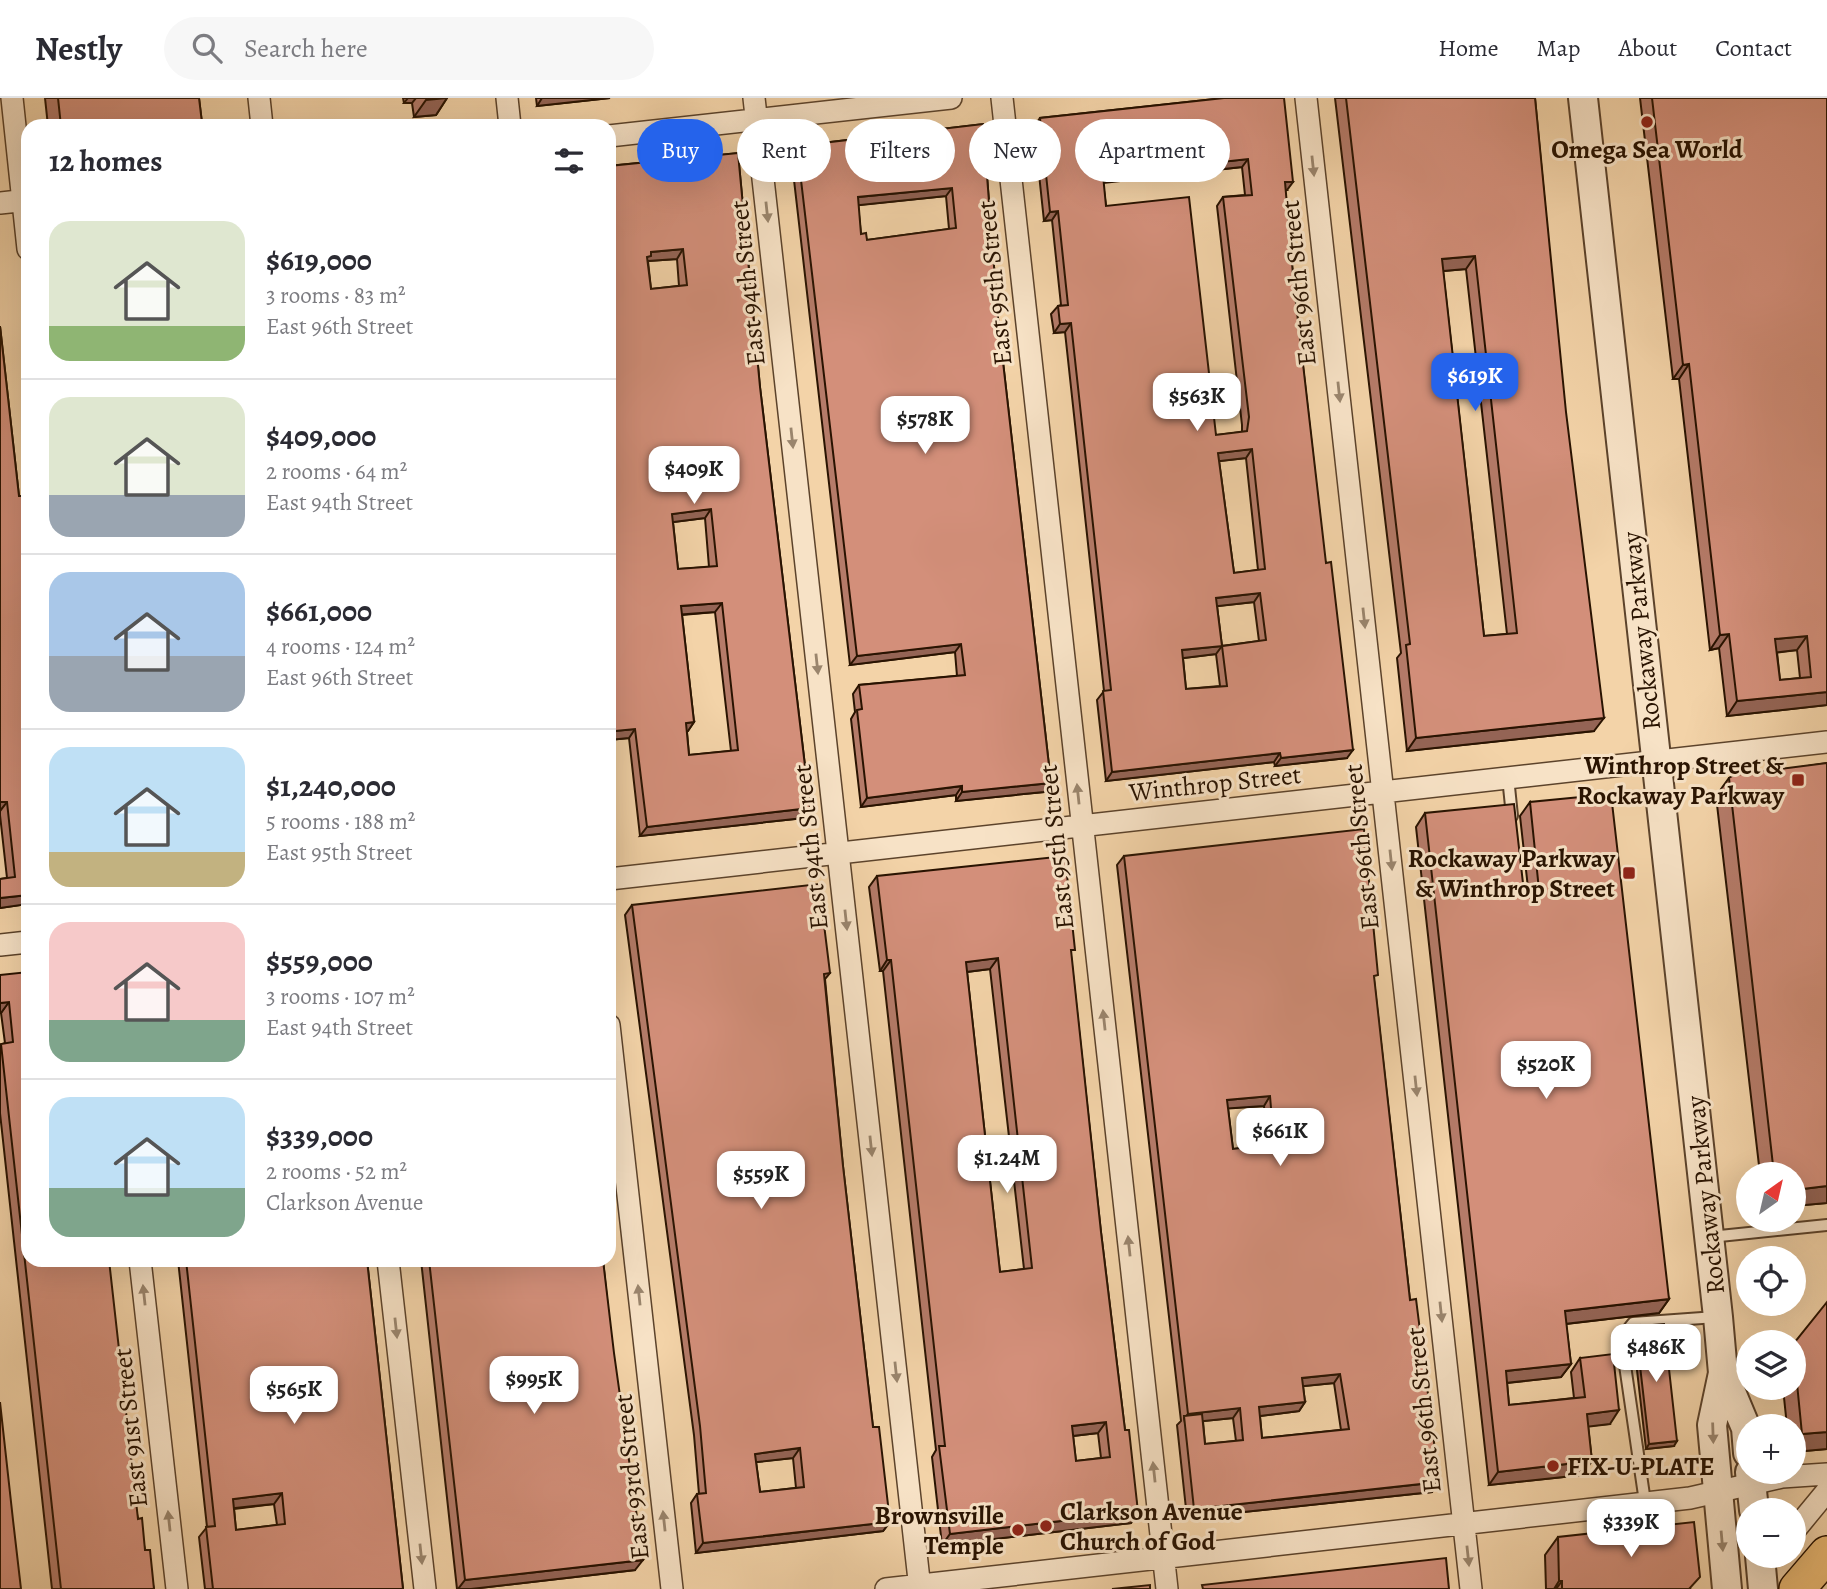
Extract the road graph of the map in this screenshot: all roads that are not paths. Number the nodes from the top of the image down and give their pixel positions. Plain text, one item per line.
1 (12, 98) edge
2 (259, 98) edge
3 (507, 98) edge
4 (754, 98) edge
5 (951, 98) edge
6 (1002, 98) edge
7 (1306, 98) edge
8 (1583, 98) edge
9 (261, 119) edge
10 (509, 119) edge
11 (757, 119) edge
12 (766, 119) edge
13 (737, 122) edge
14 (616, 135) edge
15 (21, 169) edge
16 (764, 182) edge
17 (21, 200) edge
18 (0, 203) edge
19 (1827, 742) edge
20 (1656, 763) junction
21 (1508, 777) junction
22 (1383, 792) junction
23 (1082, 825) junction
24 (1514, 829) edge
25 (838, 852) junction
26 (616, 878) edge
27 (21, 943) edge
28 (0, 945) edge
29 (616, 1089) edge
30 (1827, 1225) edge
31 (1710, 1237) junction
32 (141, 1267) edge
33 (389, 1267) edge
34 (1718, 1317) junction
35 (1723, 1373) junction
36 (1740, 1414) edge
37 (1827, 1474) edge
38 (1752, 1489) edge
39 (1827, 1491) edge
40 (1717, 1494) junction
41 (1645, 1502) junction
42 (1806, 1516) edge
43 (1464, 1522) junction
44 (1827, 1554) edge
45 (1164, 1557) junction
46 (920, 1587) edge
47 (177, 1589) edge
48 (425, 1589) edge
49 (672, 1589) edge
50 (886, 1589) edge
51 (1167, 1589) edge
52 (1471, 1589) edge
53 (1727, 1589) edge
54 (1797, 1589) edge

1 - 15 street
2 - 9 street
3 - 10 street
4 - 11 street, East 94th Street
5 - 12 street
23 -> 6 street, East 95th Street
7 -> 22 street, East 96th Street
8 - 20 street, Rockaway Parkway
13 - 14 street
16 -> 25 street, East 94th Street
17 - 18 street
19 - 20 street, Winthrop Street
20 - 21 street, Winthrop Street
20 - 31 street, Rockaway Parkway
21 - 22 street, Winthrop Street
21 - 24 lane
22 - 23 street, Winthrop Street
22 -> 43 street, East 96th Street
23 - 25 street, Winthrop Street
45 -> 23 street, East 95th Street
25 - 26 street, Winthrop Street
25 -> 46 street, East 94th Street
27 - 28 street
49 -> 29 street, East 93rd Street
30 - 31 lane
31 - 34 street, Rockaway Parkway
47 -> 32 street, East 91st Street
33 -> 48 street
34 - 35 street, Rockaway Parkway
34 - 41 lane
35 - 36 street, Rockaway Parkway
35 -> 40 street, Rockaway Parkway
37 - 38 street
38 - 40 street
39 - 42 street
40 - 41 street
40 -> 53 street, Rockaway Parkway
41 - 43 street
43 - 45 street
43 -> 52 street, East 96th Street
44 - 54 main road
45 - 46 street
45 - 51 street, East 95th Street
46 - 50 street

